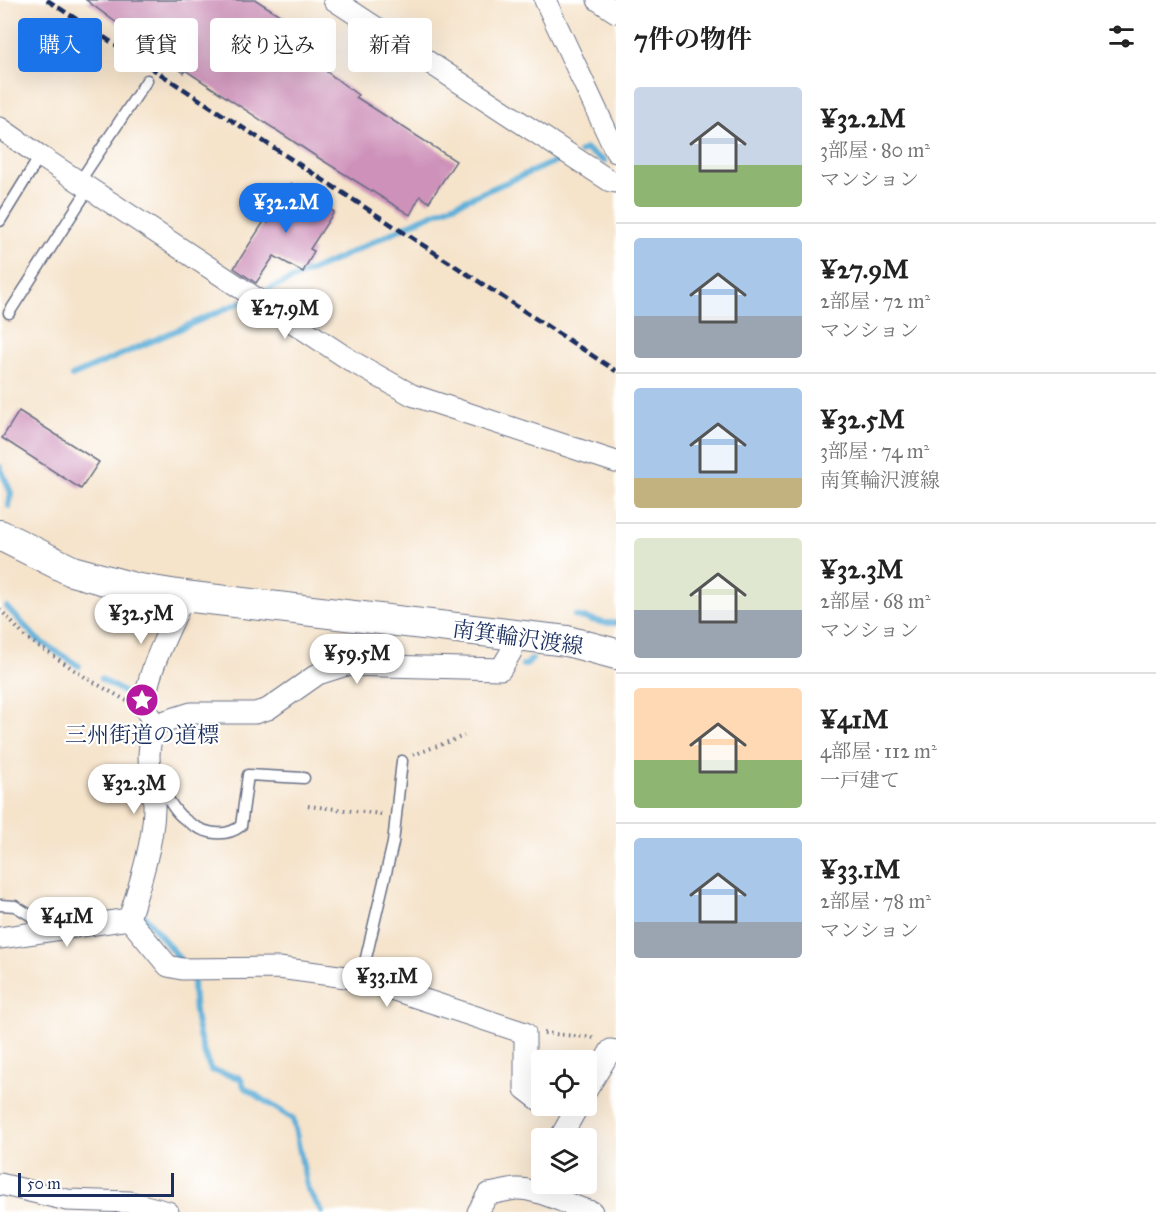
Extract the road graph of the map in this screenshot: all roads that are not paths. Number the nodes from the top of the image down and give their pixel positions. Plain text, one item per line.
1 (334, 0) edge
2 (545, 0) edge
3 (147, 80) dead end
4 (0, 128) edge
5 (616, 152) edge
6 (40, 156) junction
7 (616, 182) edge
8 (84, 185) junction
9 (0, 221) edge
10 (9, 313) dead end
11 (616, 462) edge
12 (0, 535) edge
13 (184, 596) junction
14 (514, 635) junction
15 (616, 654) edge
16 (151, 716) junction
17 (402, 761) road end
18 (304, 778) dead end
19 (154, 785) junction
20 (0, 905) edge
21 (129, 919) junction
22 (55, 931) junction
23 (0, 938) edge
24 (361, 979) junction
25 (608, 1047) edge
26 (597, 1069) edge
27 (531, 1094) edge
28 (0, 1184) edge
29 (531, 1188) edge
30 (551, 1194) edge
31 (168, 1212) edge
32 (478, 1212) edge
33 (592, 1212) edge

1 - 7 street
2 - 5 street
3 - 8 lane
4 - 6 street
6 - 8 street
6 - 9 lane
8 - 10 lane
8 - 11 street
12 - 13 main road, 南箕輪沢渡線
13 - 14 main road, 南箕輪沢渡線
13 - 16 street
14 - 15 main road, 南箕輪沢渡線
14 - 16 street
16 - 19 street
17 - 24 lane
18 - 19 lane
19 - 21 street
20 - 22 lane
21 - 22 street
21 - 24 street
22 - 23 street
24 - 27 street
25 - 26 street
28 - 31 street
29 - 32 street
30 - 33 street

